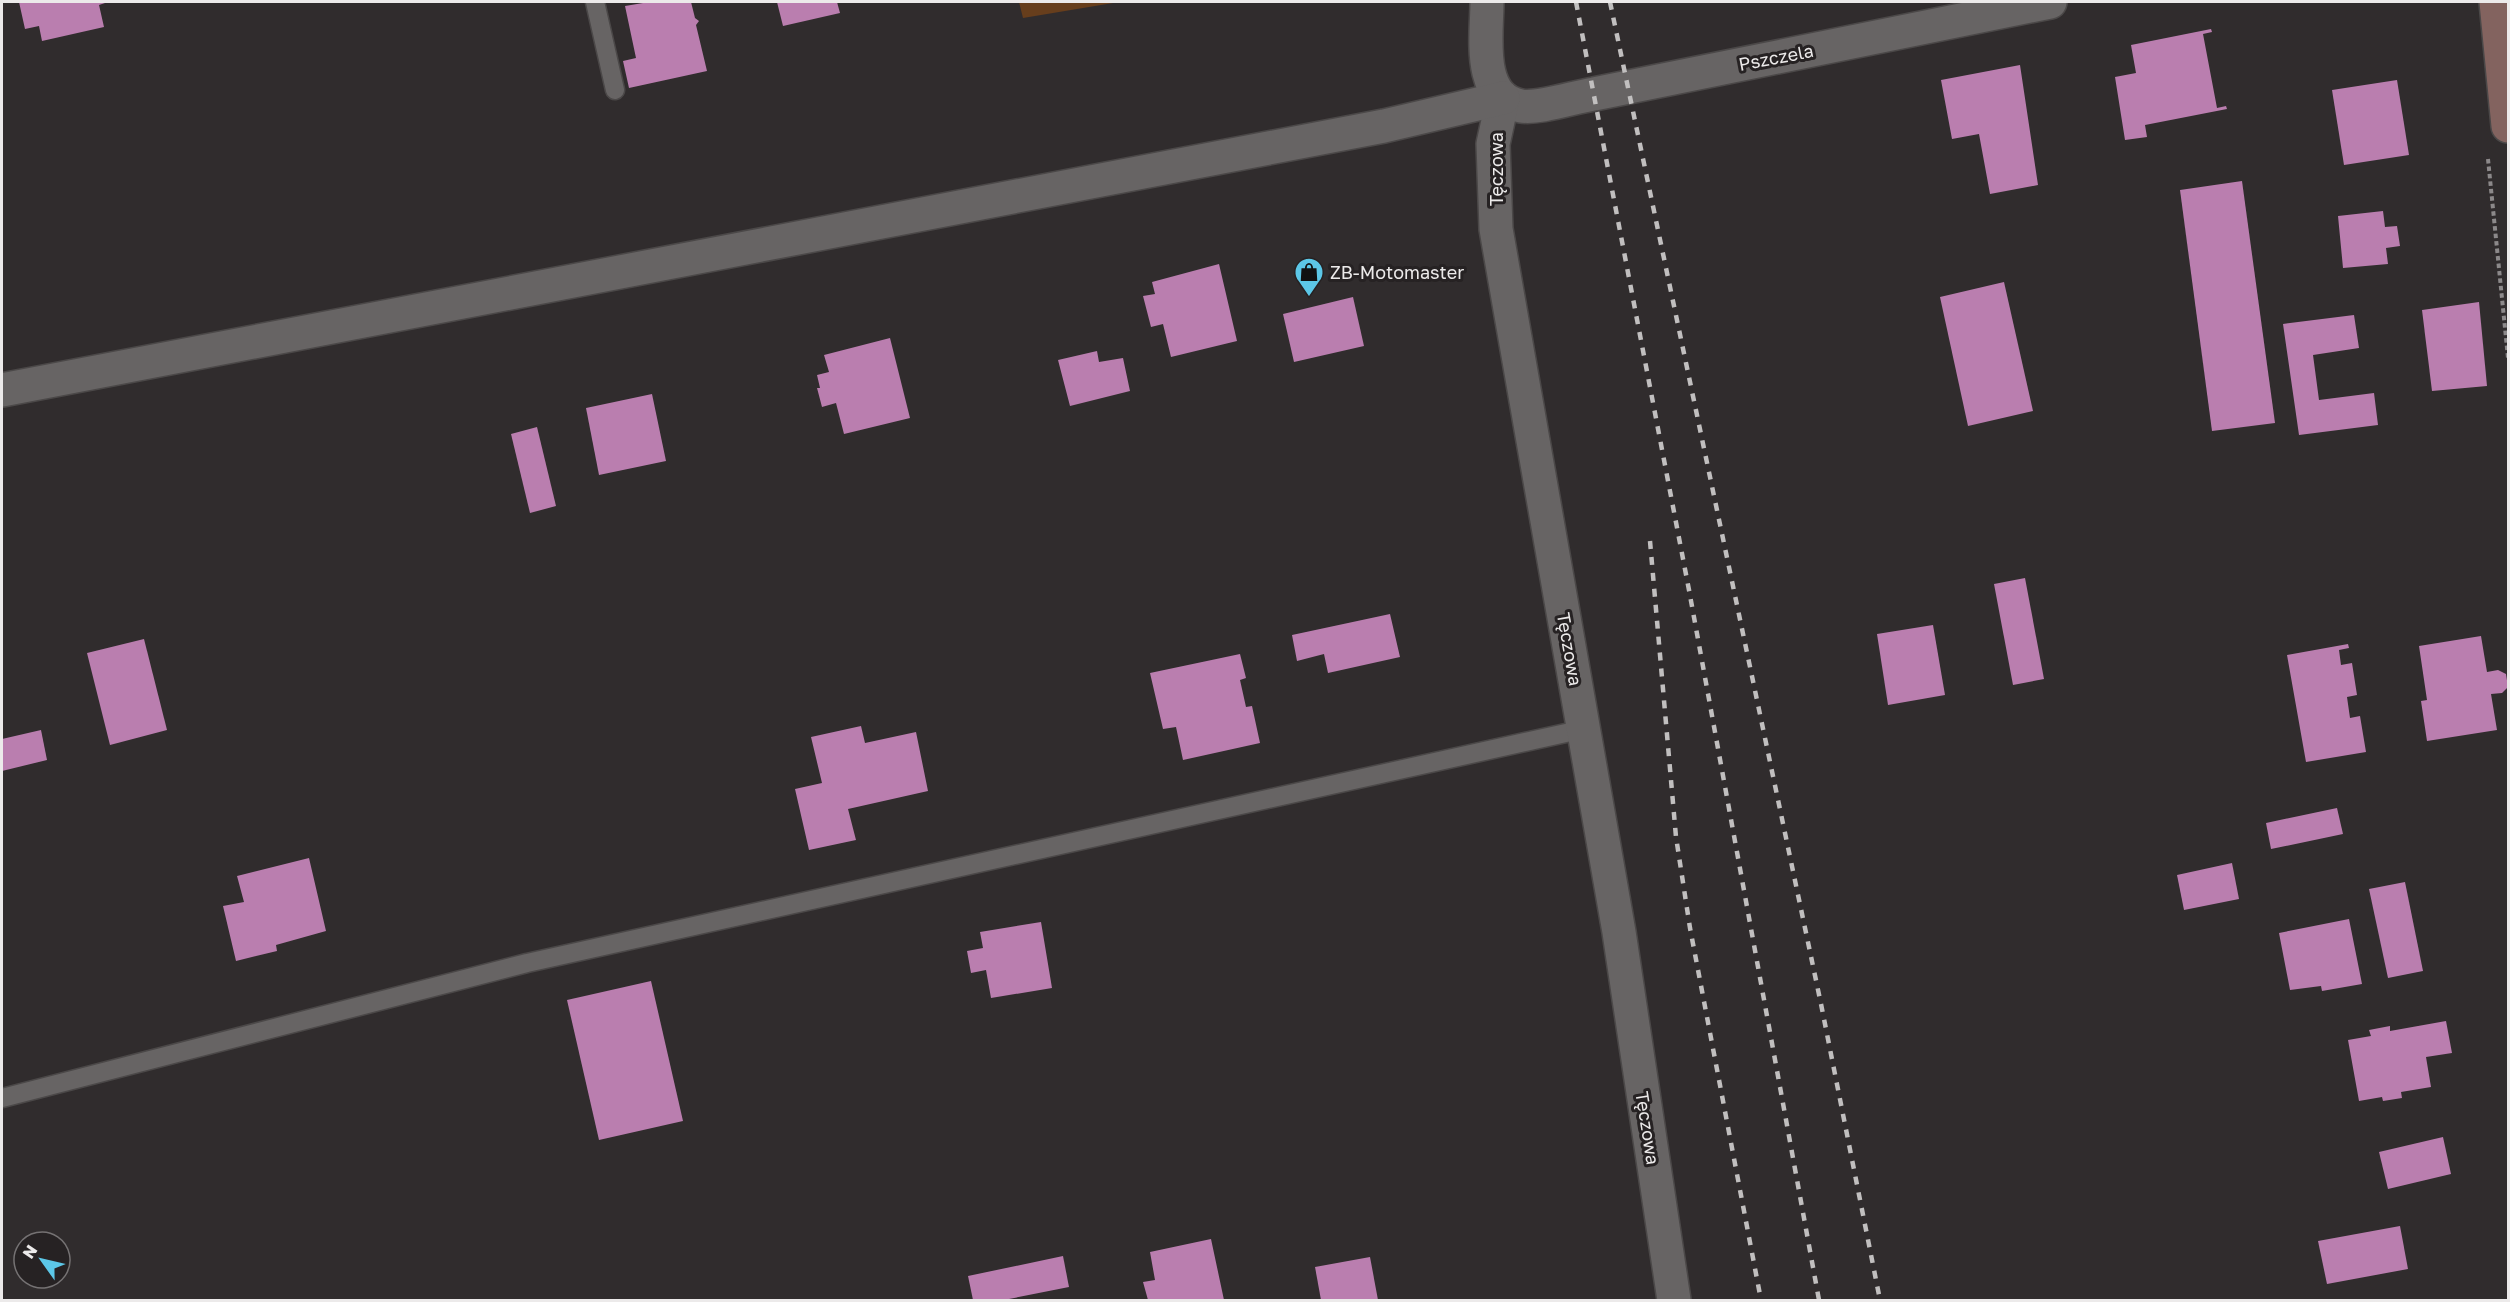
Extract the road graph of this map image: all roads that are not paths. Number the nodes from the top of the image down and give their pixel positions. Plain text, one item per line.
1 (595, 2) edge
2 (1487, 2) edge
3 (2050, 2) edge
4 (2496, 2) edge
5 (615, 90) dead end
6 (1503, 98) junction
7 (2508, 126) edge
8 (2, 390) edge
9 (1584, 729) junction
10 (2, 1098) edge
11 (1674, 1300) edge

1 - 5 lane
2 - 6 street
3 - 6 street, Pszczela
4 - 7 street
6 - 8 street
6 - 9 street, Tęczowa
9 - 10 lane
9 - 11 street, Tęczowa

